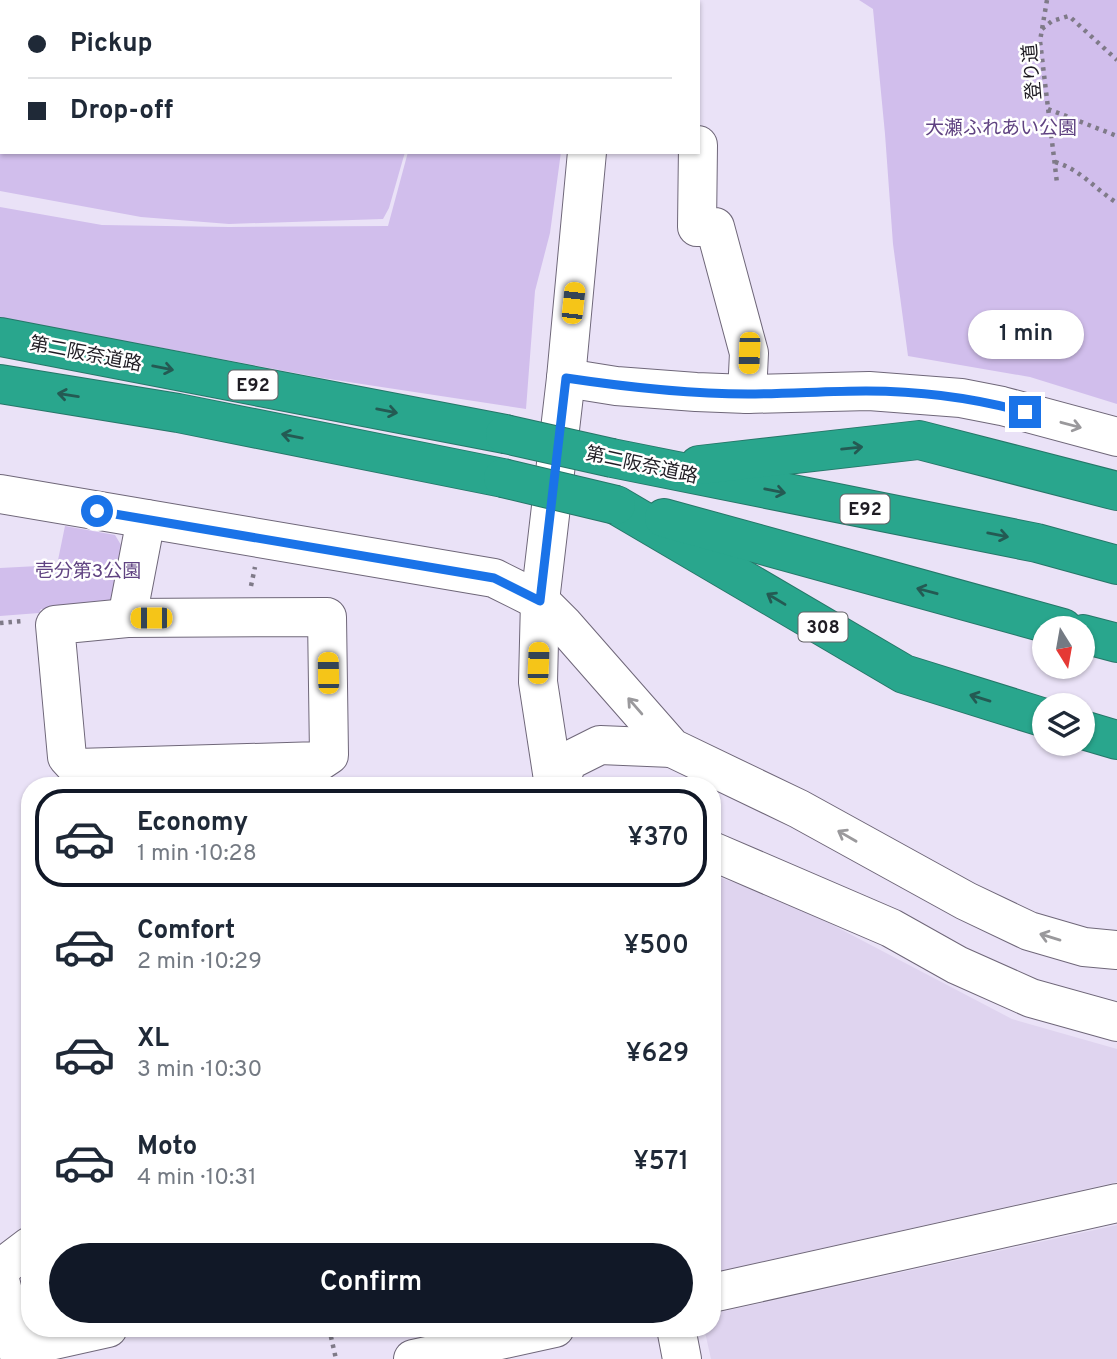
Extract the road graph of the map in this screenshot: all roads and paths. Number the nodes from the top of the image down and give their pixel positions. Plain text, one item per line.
1 (1046, 0) edge
2 (1042, 30) junction
3 (1117, 60) edge
4 (1048, 109) junction
5 (1117, 136) edge
6 (587, 154) edge
7 (698, 154) edge
8 (1055, 162) junction
9 (1057, 183) dead end
10 (1117, 203) edge
11 (0, 337) edge
12 (566, 378) junction
13 (0, 384) edge
14 (747, 394) junction
15 (1117, 437) edge
16 (662, 469) junction
17 (1117, 491) edge
18 (0, 494) edge
19 (616, 505) junction
20 (146, 519) junction
21 (1117, 565) edge
22 (540, 601) junction
23 (127, 618) junction
24 (1032, 619) edge
25 (1096, 637) edge
26 (1117, 643) edge
27 (1032, 714) edge
28 (1095, 734) edge
29 (1117, 740) edge
30 (672, 748) junction
31 (554, 777) edge
32 (560, 777) edge
33 (721, 854) edge
34 (1117, 950) edge
35 (1117, 1022) edge
36 (1117, 1203) edge
37 (21, 1253) edge
38 (0, 1269) edge
39 (0, 1280) edge
40 (721, 1291) edge
41 (76, 1337) edge
42 (331, 1337) edge
43 (514, 1337) edge
44 (678, 1337) edge
45 (19, 1353) edge
46 (336, 1359) edge
47 (413, 1359) edge
48 (682, 1359) edge

1 - 2 path, 登り道
2 - 3 path
2 - 4 path, 登り道
4 - 5 path
4 - 8 path, 登り道
6 - 12 street
7 - 14 street
8 - 9 path, 登り道
8 - 10 path
11 -> 16 highway, 第二阪奈道路 / E92, bridge
12 - 14 street
12 - 22 street
19 -> 13 highway, E92, bridge
14 -> 15 street
16 -> 17 highway
16 -> 21 highway, 第二阪奈道路 / E92
18 - 20 street
24 -> 19 highway, E92
27 -> 19 highway, 308
20 - 22 street
20 - 23 street
30 -> 22 street
22 - 31 street
23 - 23 street
25 - 26 highway
28 - 29 highway
30 - 32 street
34 -> 30 street
33 - 35 street
36 - 40 street
37 - 38 street
39 - 45 street
41 - 45 street
42 - 46 path
43 - 47 street
44 - 48 street

